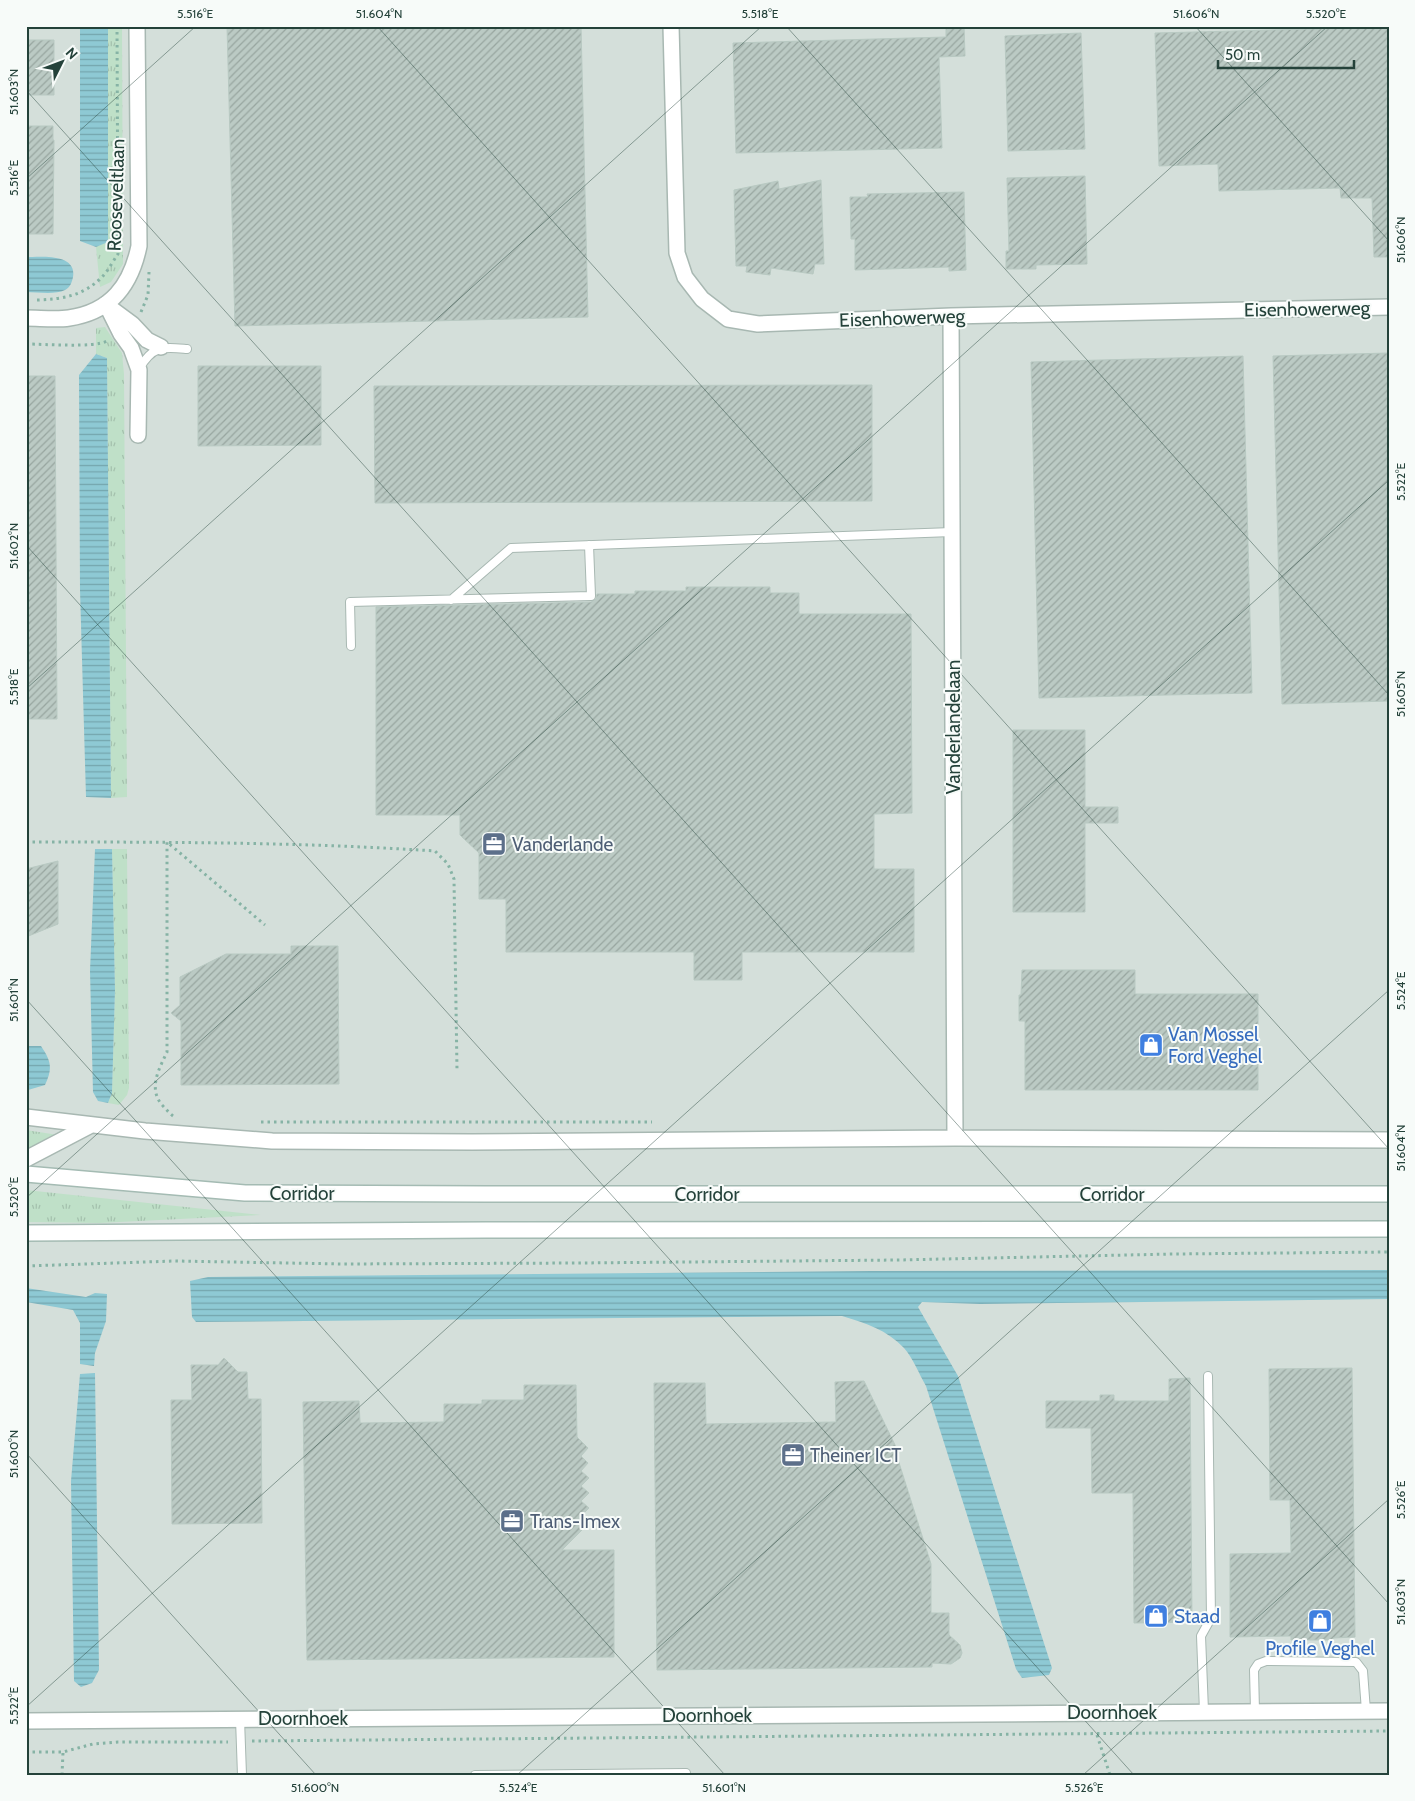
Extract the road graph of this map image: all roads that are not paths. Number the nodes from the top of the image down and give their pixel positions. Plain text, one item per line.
1 (137, 26) edge
2 (672, 26) edge
3 (106, 304) junction
4 (1389, 307) edge
5 (951, 316) junction
6 (26, 318) edge
7 (161, 347) junction
8 (188, 348) dead end
9 (139, 370) junction
10 (138, 435) dead end
11 (952, 532) junction
12 (589, 545) junction
13 (451, 600) junction
14 (351, 646) dead end
15 (26, 1117) edge
16 (91, 1126) junction
17 (955, 1138) junction
18 (1389, 1140) edge
19 (26, 1160) edge
20 (26, 1174) edge
21 (1389, 1194) edge
22 (1389, 1229) edge
23 (26, 1233) edge
24 (1208, 1376) dead end
25 (1389, 1710) edge
26 (1254, 1711) junction
27 (1366, 1711) junction
28 (1204, 1712) junction
29 (240, 1719) junction
30 (26, 1722) edge
31 (686, 1773) dead end
32 (242, 1775) edge
33 (475, 1775) edge

1 - 3 street, Rooseveltlaan
2 - 5 street, Eisenhowerweg
3 - 6 street
3 - 7 street
3 - 9 street
4 - 5 street, Eisenhowerweg
5 - 11 street, Vanderlandelaan
7 - 8 lane
7 - 9 lane
9 - 10 street
11 - 12 lane
11 - 17 street, Vanderlandelaan
12 - 13 lane
12 - 13 lane
13 - 14 lane
15 - 16 street
16 - 17 street
16 - 19 street
17 - 18 street
20 - 21 street, Corridor
22 - 23 street, Corridor
24 - 28 lane
25 - 27 street, Doornhoek
26 - 27 street, Doornhoek
26 - 27 lane
26 - 28 street, Doornhoek
28 - 29 street, Doornhoek
29 - 30 street, Doornhoek
29 - 32 lane
31 - 33 lane

